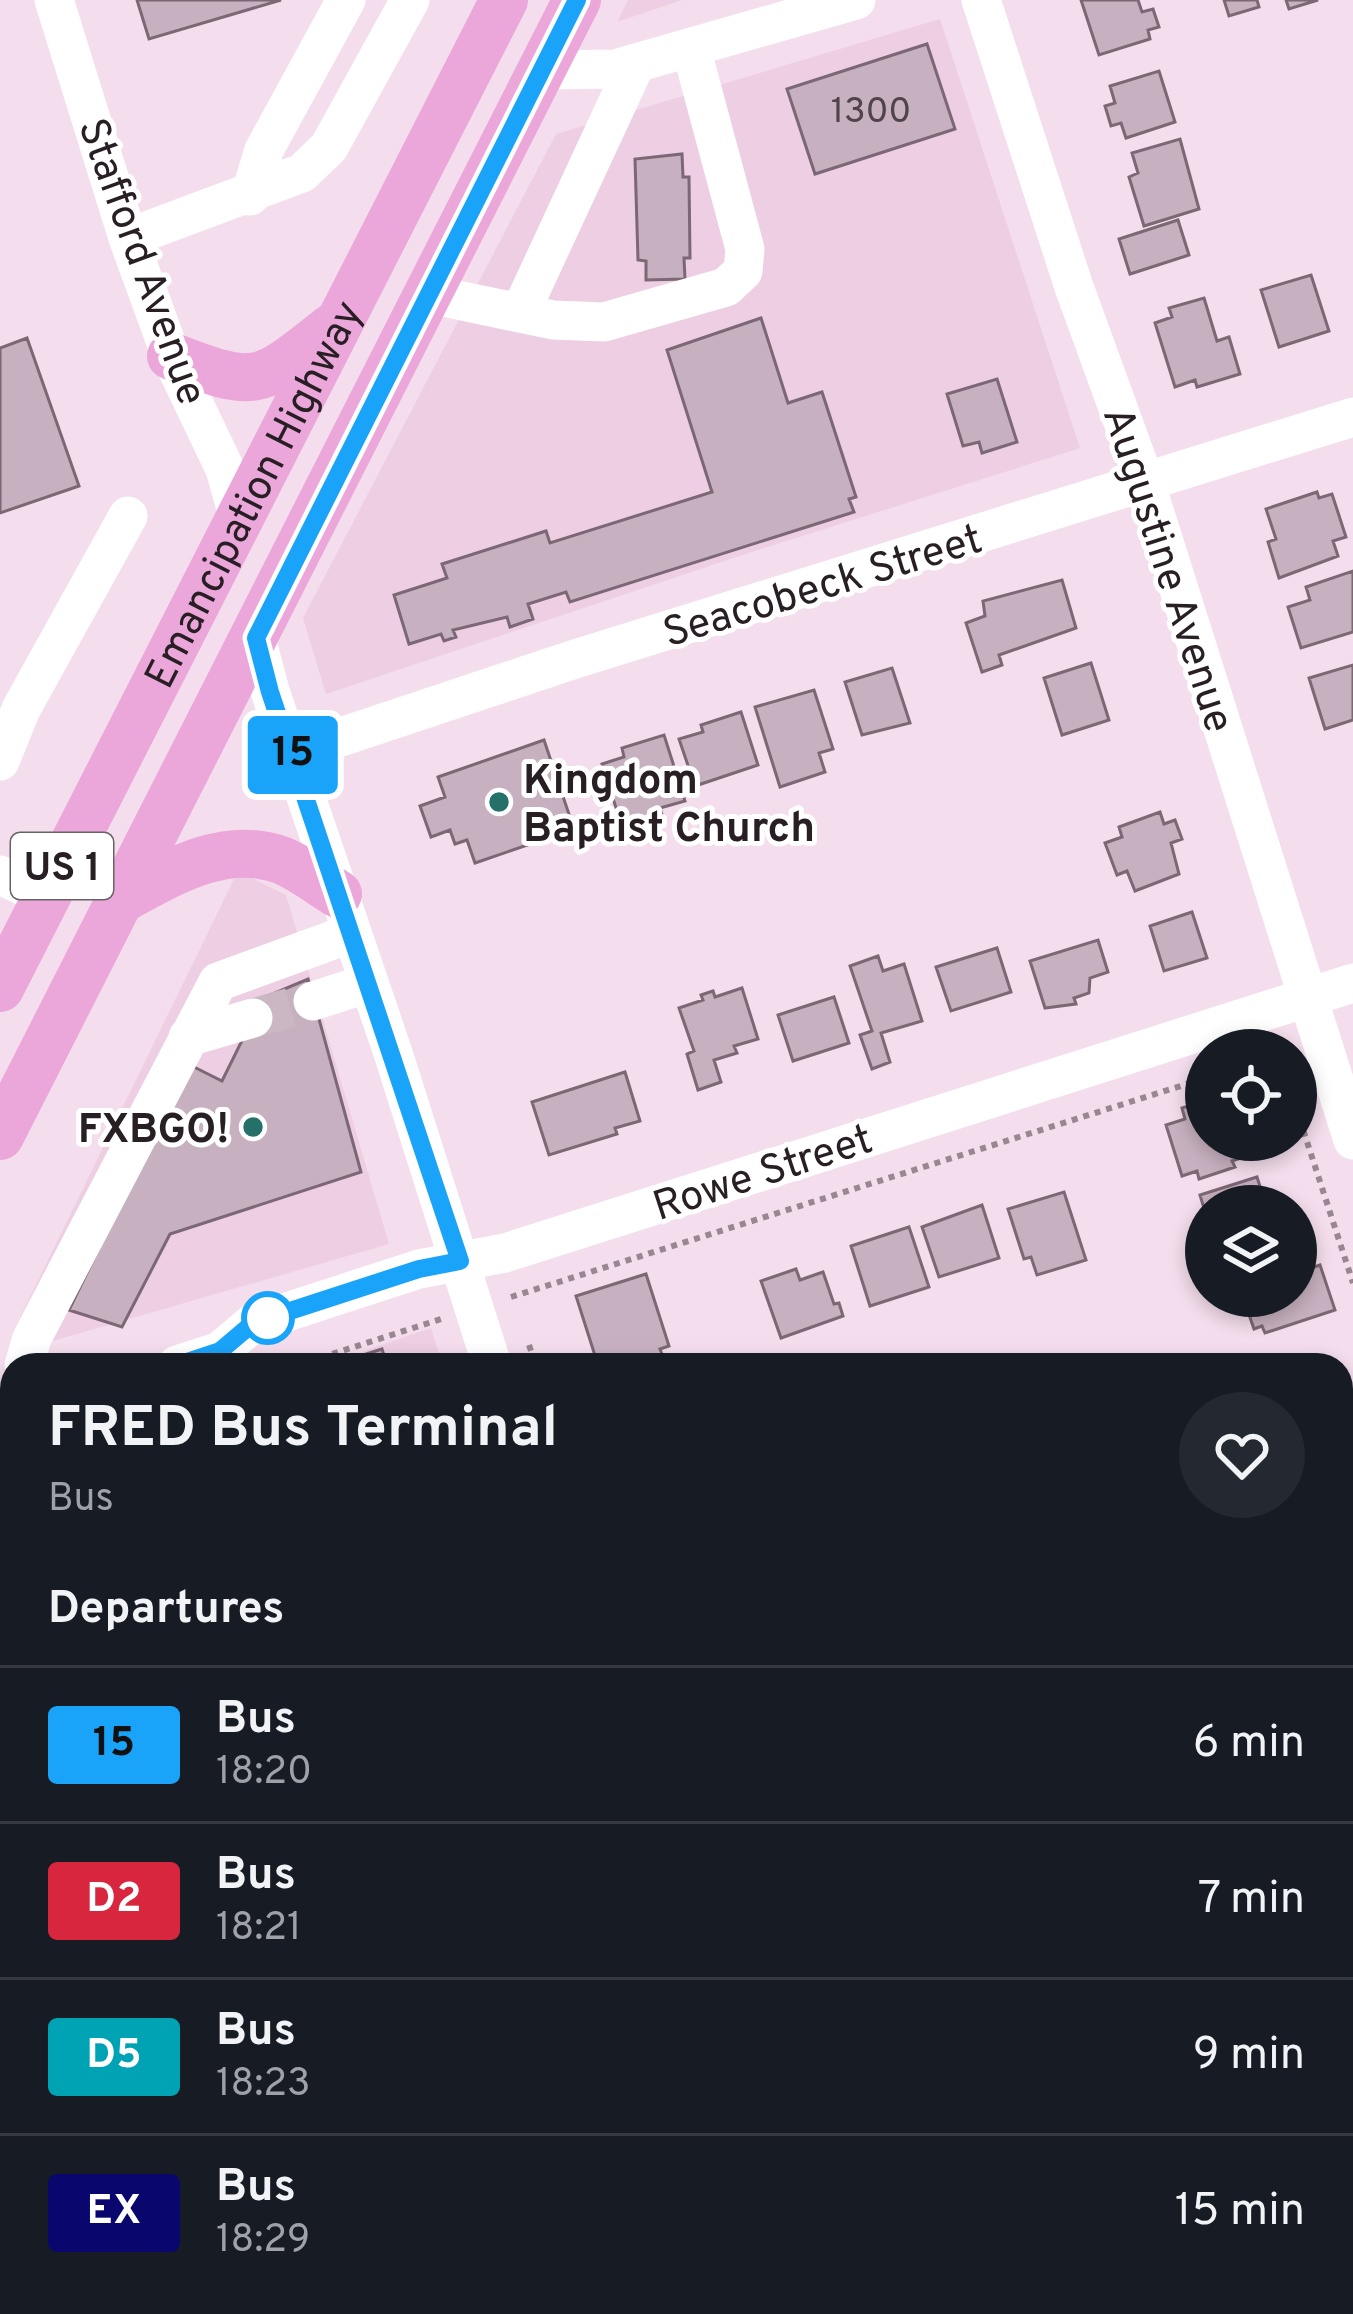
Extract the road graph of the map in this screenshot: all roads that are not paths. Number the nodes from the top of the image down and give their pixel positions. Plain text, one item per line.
1 (54, 0) edge
2 (346, 0) edge
3 (410, 0) edge
4 (503, 0) edge
5 (578, 0) edge
6 (856, 0) edge
7 (981, 0) edge
8 (691, 49) junction
9 (635, 63) junction
10 (541, 70) junction
11 (434, 136) junction
12 (250, 196) junction
13 (128, 238) junction
14 (429, 293) junction
15 (520, 313) junction
16 (339, 322) junction
17 (171, 356) junction
18 (1353, 417) edge
19 (1146, 485) junction
20 (128, 516) dead end
21 (239, 519) junction
22 (256, 638) junction
23 (292, 753) junction
24 (0, 761) edge
25 (0, 875) edge
26 (46, 897) junction
27 (121, 900) junction
28 (345, 913) junction
29 (369, 983) junction
30 (1353, 983) edge
31 (0, 988) edge
32 (1306, 998) junction
33 (313, 1001) tunnel mouth
34 (62, 1012) junction
35 (253, 1018) tunnel mouth
36 (188, 1037) junction
37 (0, 1136) edge
38 (1353, 1140) edge
39 (460, 1261) junction
40 (28, 1353) edge
41 (214, 1353) edge
42 (489, 1353) edge

1 - 13 street, Stafford Avenue
2 - 12 street
3 - 12 street
4 - 11 main road, Emancipation Highway / US 1
5 - 10 main road, Emancipation Highway / US 1
6 - 8 street
7 - 19 street, Augustine Avenue
8 - 9 street
8 - 15 street
9 - 10 street
9 - 15 street
10 - 14 main road, Emancipation Highway / US 1
11 - 16 main road, Emancipation Highway / US 1
11 - 22 main road
12 - 13 street
13 - 17 street, Stafford Avenue
14 - 15 street
14 - 22 main road, Emancipation Highway / US 1
16 - 17 main road
16 - 21 main road, Emancipation Highway / US 1
17 - 21 street, Stafford Avenue
18 - 19 street, Seacobeck Street
19 - 23 street, Seacobeck Street
19 - 32 street, Augustine Avenue
20 - 24 street
21 - 26 main road, Emancipation Highway / US 1
21 - 34 main road
22 - 23 street
22 - 27 main road, Emancipation Highway / US 1
23 - 28 street
25 - 26 street
26 - 31 main road, Emancipation Highway / US 1
27 - 28 main road
27 - 34 main road, Emancipation Highway / US 1
28 - 29 street
28 - 36 street
29 - 33 street
29 - 39 street
30 - 32 street, Rowe Street
32 - 38 street, Augustine Avenue
32 - 39 street, Rowe Street
34 - 37 main road, Emancipation Highway / US 1
35 - 36 street
36 - 40 street
39 - 41 street, Rowe Street
39 - 42 street

